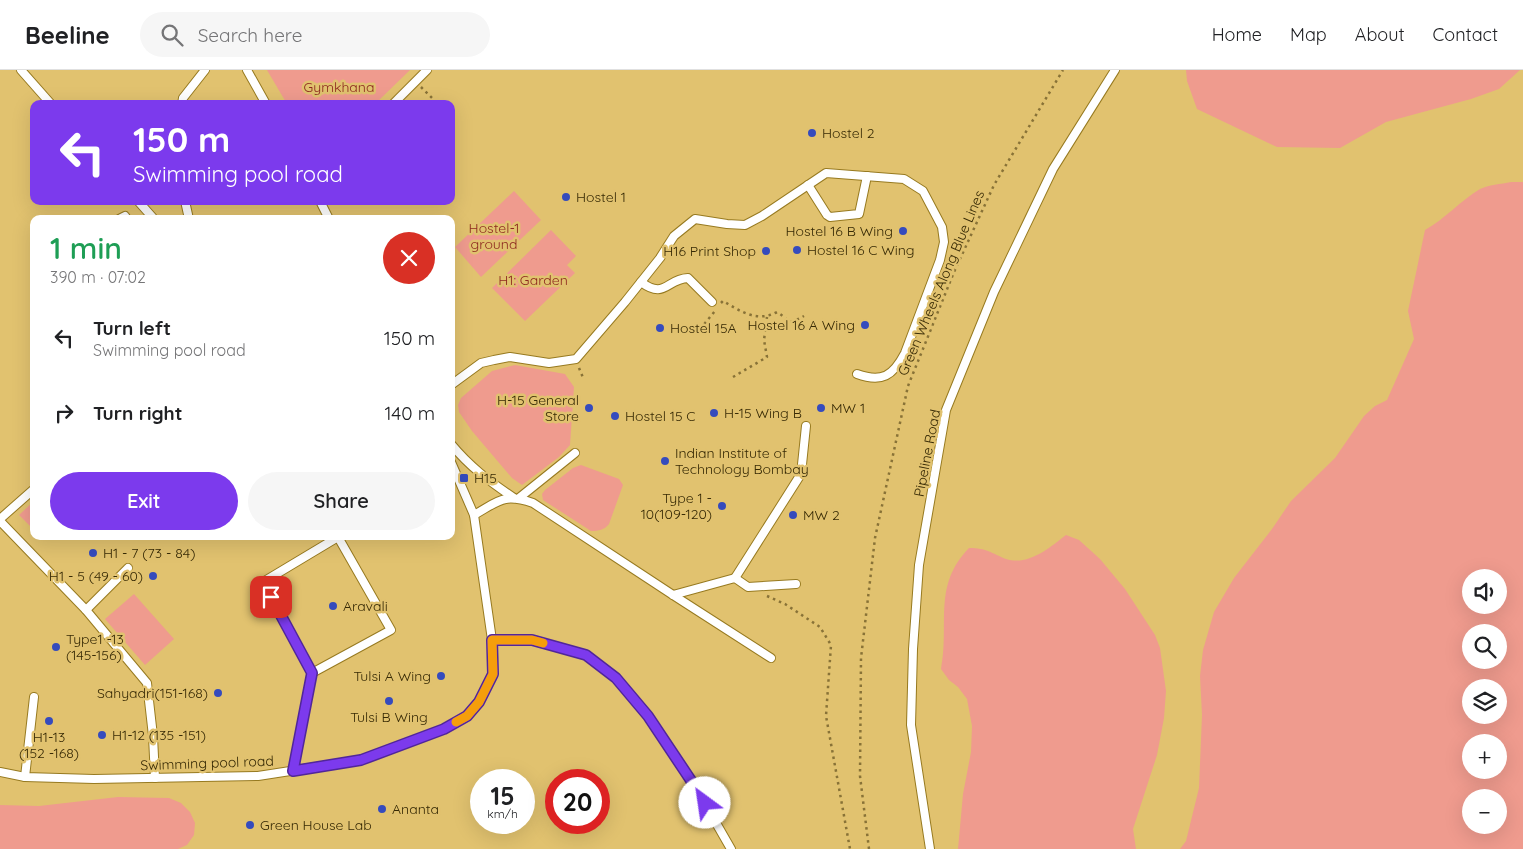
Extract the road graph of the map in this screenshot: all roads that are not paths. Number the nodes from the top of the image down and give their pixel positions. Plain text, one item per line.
1 (21, 70) edge
2 (205, 70) edge
3 (248, 70) edge
4 (427, 70) edge
5 (1115, 70) edge
6 (47, 100) edge
7 (183, 100) edge
8 (264, 100) edge
9 (397, 100) edge
10 (867, 176) junction
11 (808, 185) junction
12 (142, 205) edge
13 (150, 215) edge
14 (641, 282) junction
15 (712, 302) dead end
16 (857, 374) dead end
17 (455, 382) edge
18 (806, 426) dead end
19 (455, 449) edge
20 (575, 454) dead end
21 (455, 471) edge
22 (30, 493) edge
23 (516, 498) junction
24 (474, 515) junction
25 (0, 520) edge
26 (333, 540) edge
27 (340, 540) edge
28 (128, 568) dead end
29 (734, 578) junction
30 (796, 584) dead end
31 (673, 596) junction
32 (86, 610) junction
33 (492, 640) junction
34 (771, 658) dead end
35 (312, 673) junction
36 (34, 697) dead end
37 (293, 771) junction
38 (0, 772) edge
39 (26, 777) junction
40 (155, 778) junction
41 (731, 849) edge
42 (930, 849) edge

1 - 6 lane
2 - 7 lane
3 - 8 lane
4 - 9 lane
5 - 42 lane, Pipeline Road
10 - 11 lane
10 - 11 lane
10 - 16 lane
11 - 14 lane
12 - 13 lane
14 - 15 lane
14 - 17 lane
18 - 29 lane
19 - 23 lane
20 - 23 lane
21 - 24 lane, Swimming pool road
22 - 25 lane
23 - 24 lane
23 - 31 lane
24 - 33 lane, Swimming pool road
25 - 32 lane
26 - 35 lane
27 - 35 lane
28 - 32 lane
29 - 30 lane
29 - 31 lane
31 - 34 lane
32 - 40 lane
33 - 37 lane, Swimming pool road
33 - 41 lane
35 - 37 lane
36 - 39 lane
37 - 40 lane, Swimming pool road
38 - 39 lane, Swimming pool road
39 - 40 lane, Swimming pool road

